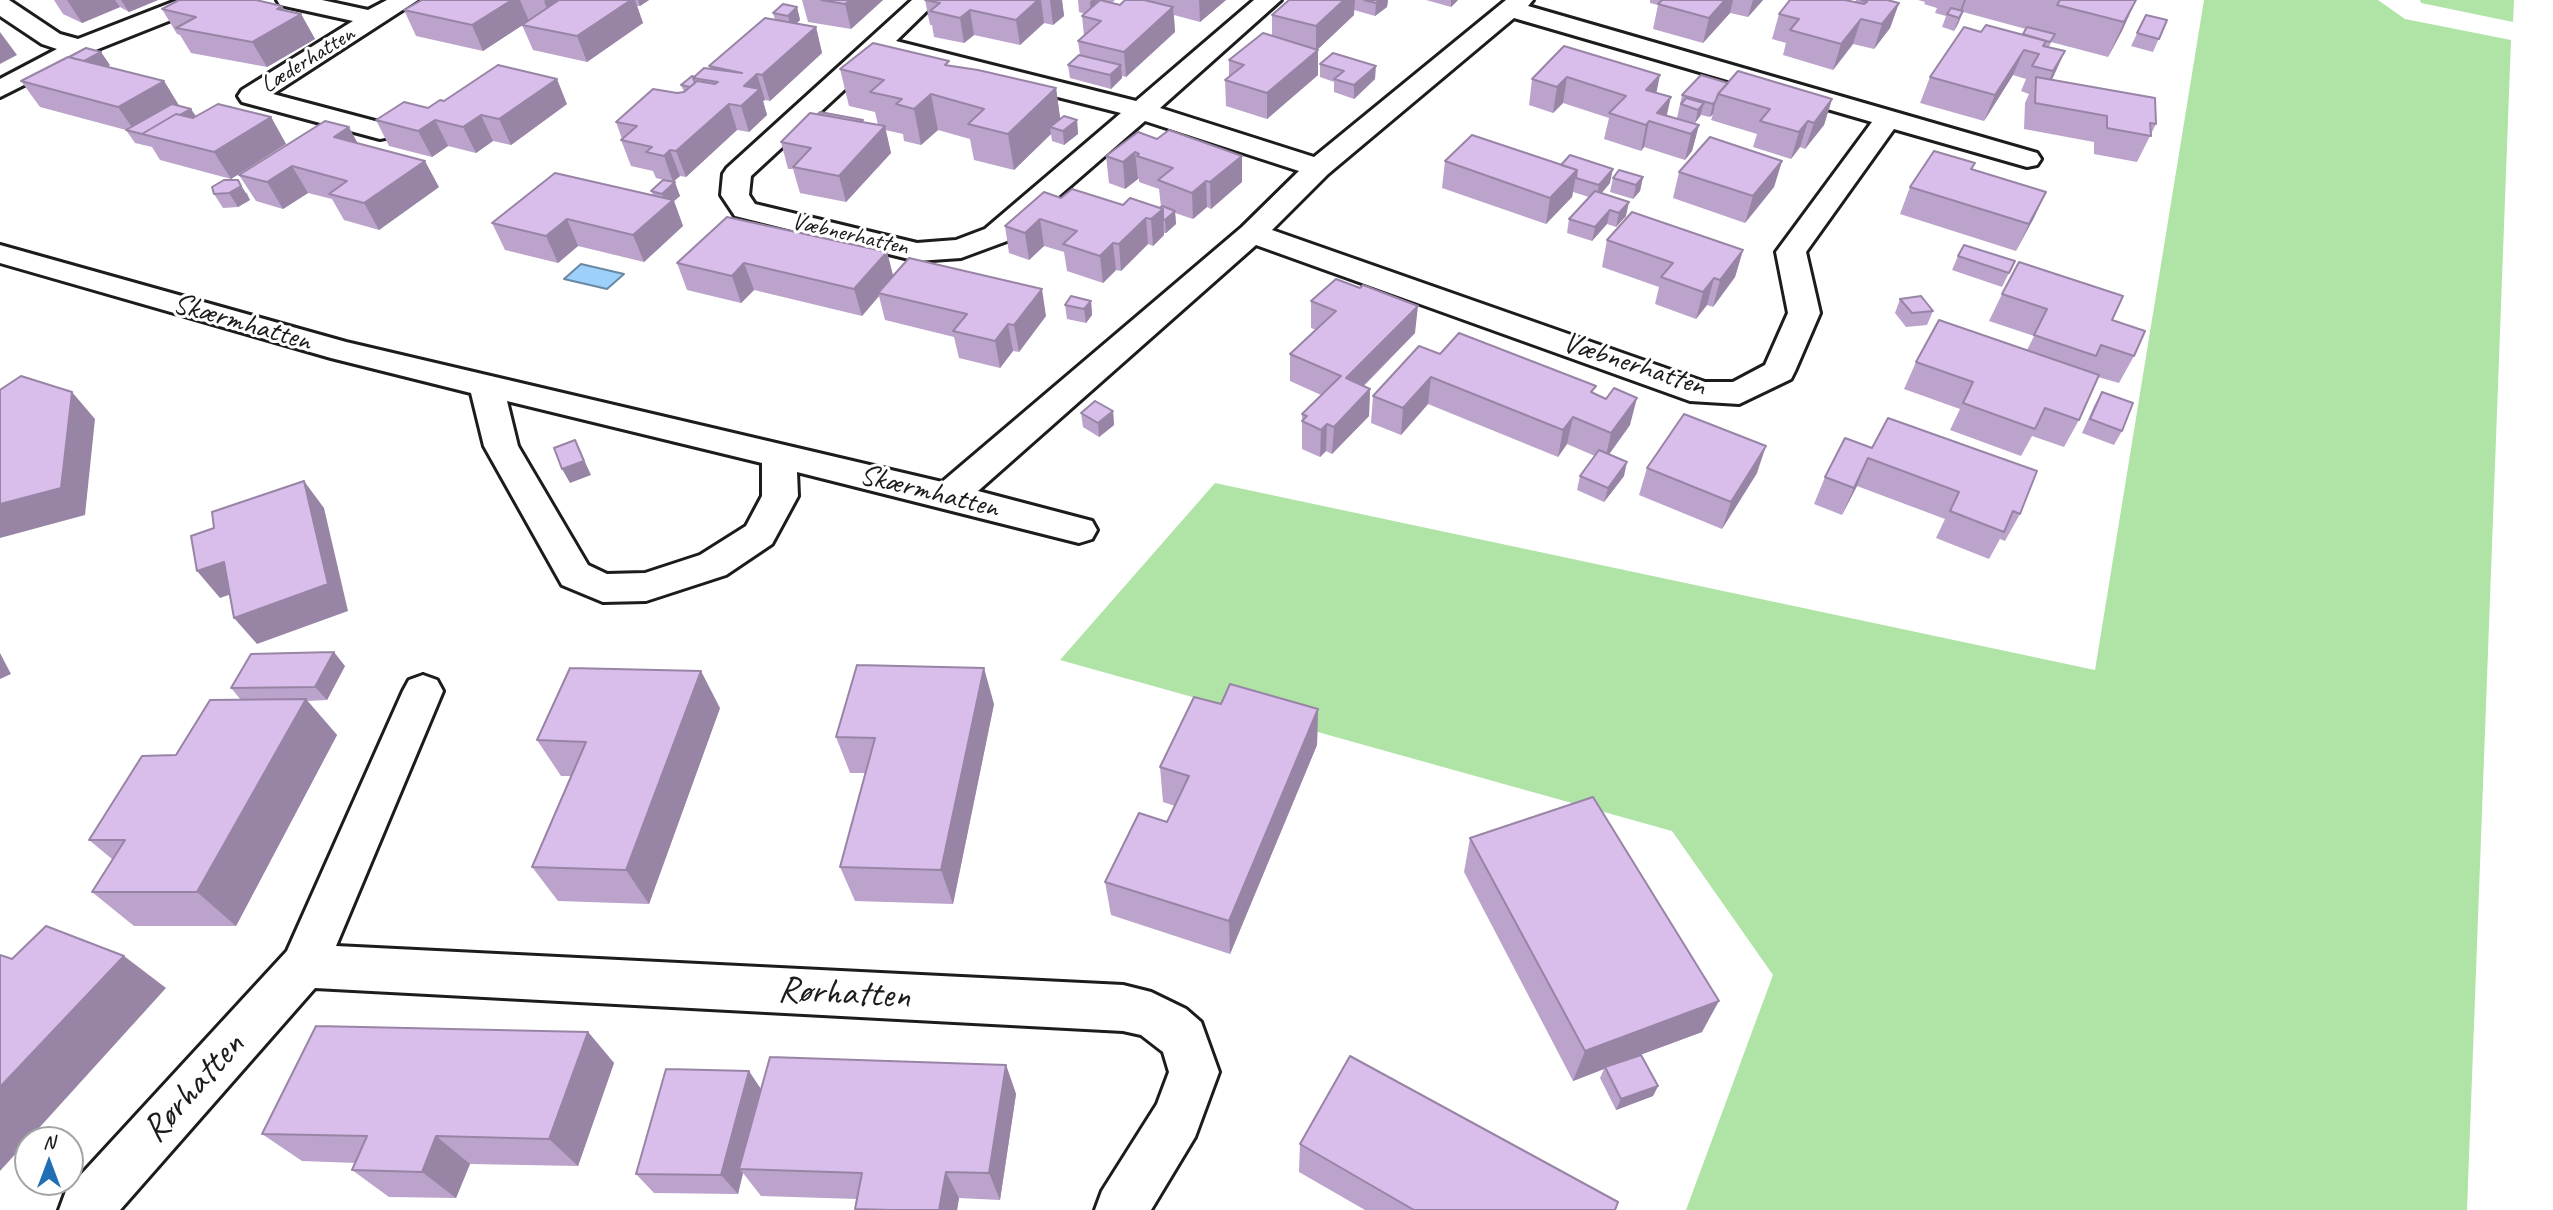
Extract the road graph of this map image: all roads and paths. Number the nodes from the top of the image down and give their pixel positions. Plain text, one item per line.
1 (200, 0) edge
2 (289, 0) edge
3 (406, 0) edge
4 (926, 0) edge
5 (1269, 0) edge
6 (1516, 4) edge
7 (0, 5) edge
8 (371, 19) junction
9 (880, 44) junction
10 (79, 48) junction
11 (0, 89) edge
12 (1139, 110) junction
13 (1888, 119) junction
14 (380, 131) edge
15 (2027, 159) dead end
16 (1318, 168) junction
17 (1252, 233) junction
18 (0, 254) edge
19 (486, 386) junction
20 (779, 454) junction
21 (949, 496) junction
22 (1079, 530) dead end
23 (423, 691) dead end
24 (304, 966) junction
25 (85, 1210) edge
26 (1121, 1210) edge

1 - 10 street
2 - 8 street, Læderhatten
3 - 8 street, Læderhatten
4 - 9 street, Væbnerhatten
5 - 12 street, Væbnerhatten
6 - 13 street
6 - 16 street
7 - 10 street
8 - 14 street, Læderhatten
9 - 12 street
9 - 12 street, Væbnerhatten
10 - 11 street
12 - 16 street
13 - 15 street
13 - 17 street, Væbnerhatten
16 - 17 street
17 - 21 street
18 - 19 street, Skærmhatten
19 - 20 street, Skærmhatten
19 - 20 street
20 - 21 street, Skærmhatten
21 - 22 street, Skærmhatten
23 - 24 street, Rørhatten
24 - 25 street, Rørhatten
24 - 26 street, Rørhatten

